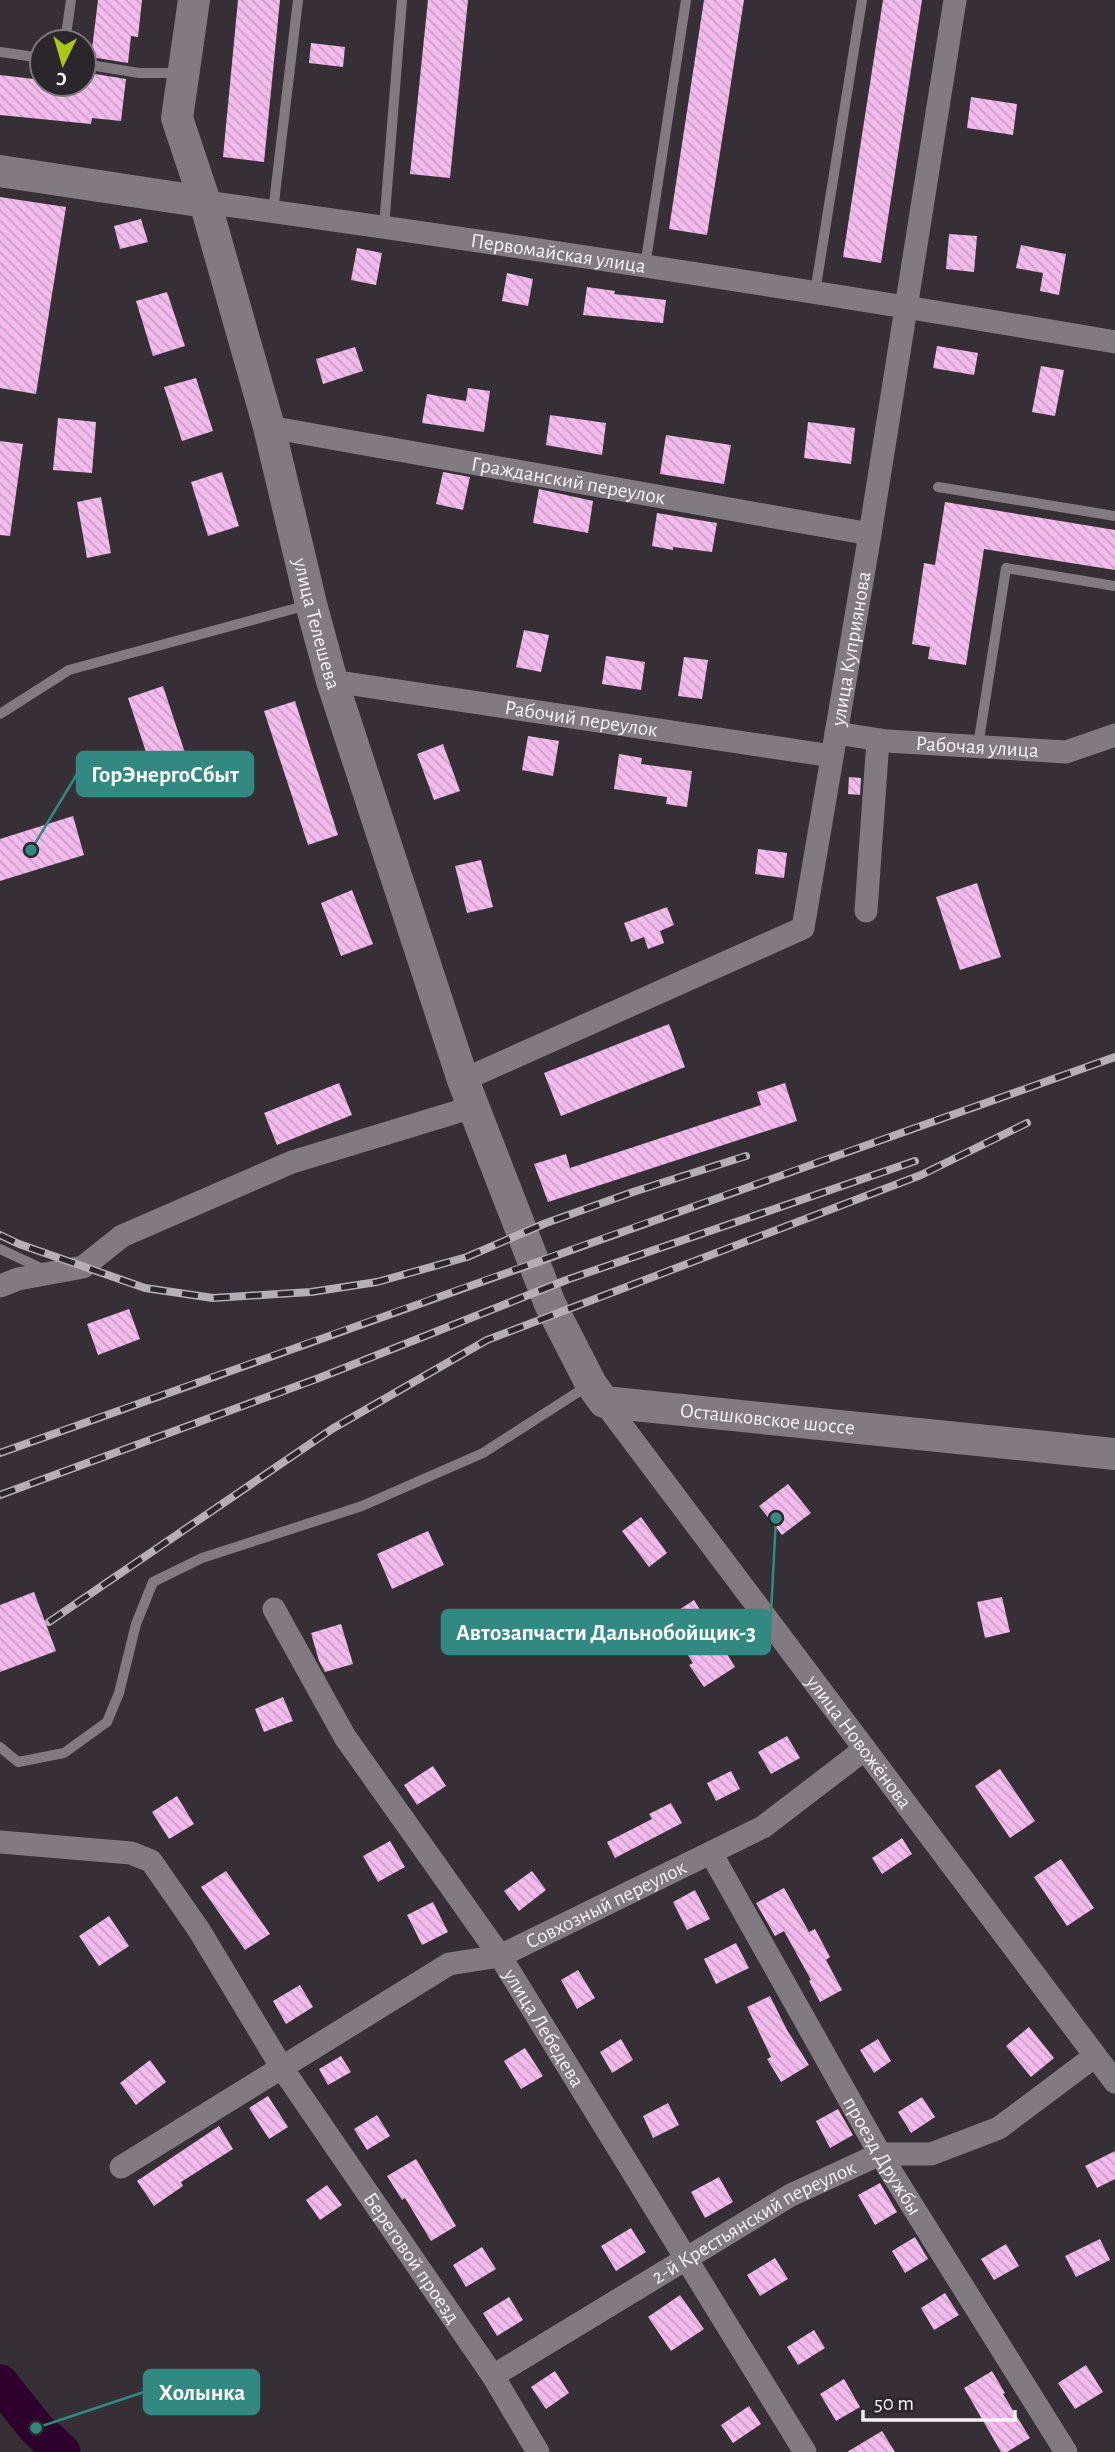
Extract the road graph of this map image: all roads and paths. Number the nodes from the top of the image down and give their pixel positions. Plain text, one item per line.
1 (71, 0) edge
2 (194, 0) edge
3 (298, 0) edge
4 (402, 0) edge
5 (686, 0) edge
6 (862, 0) edge
7 (955, 0) edge
8 (67, 28) edge
9 (0, 52) edge
10 (28, 56) edge
11 (98, 66) edge
12 (183, 73) junction
13 (0, 171) edge
14 (205, 202) junction
15 (273, 211) junction
16 (384, 227) junction
17 (645, 266) junction
18 (815, 292) junction
19 (906, 307) junction
20 (1115, 342) edge
21 (269, 427) junction
22 (938, 486) dead end
23 (1115, 516) edge
24 (870, 534) junction
25 (1115, 586) edge
26 (311, 604) junction
27 (332, 681) junction
28 (0, 714) edge
29 (836, 733) junction
30 (1115, 735) edge
31 (878, 740) junction
32 (978, 746) junction
33 (832, 756) junction
34 (866, 911) dead end
35 (468, 1094) junction
36 (0, 1248) edge
37 (51, 1273) junction
38 (0, 1286) edge
39 (598, 1393) junction
40 (1115, 1454) edge
41 (274, 1609) dead end
42 (0, 1747) edge
43 (865, 1749) junction
44 (0, 1842) edge
45 (711, 1853) junction
46 (500, 1956) junction
47 (1095, 2056) junction
48 (282, 2068) junction
49 (1115, 2082) edge
50 (880, 2154) junction
51 (121, 2167) dead end
52 (687, 2260) junction
53 (493, 2376) junction
54 (538, 2452) edge
55 (805, 2452) edge
56 (1066, 2452) edge

1 - 8 lane
2 - 12 street, улица Телешева
3 - 15 lane
4 - 16 lane
5 - 17 lane
6 - 18 lane
7 - 19 street, улица Куприянова
9 - 10 lane
11 - 12 lane
12 - 14 street, улица Телешева
13 - 14 street, Первомайская улица
14 - 15 street, Первомайская улица
14 - 21 street, улица Телешева
15 - 16 street, Первомайская улица
16 - 17 street, Первомайская улица
17 - 18 street, Первомайская улица
18 - 19 street, Первомайская улица
19 - 20 street, Первомайская улица
19 - 24 street, улица Куприянова
21 - 24 street, Гражданский переулок
21 - 26 street, улица Телешева
22 - 23 lane
24 - 29 street, улица Куприянова
25 - 32 lane
26 - 27 street, улица Телешева
26 - 28 lane
27 - 33 street, Рабочий переулок
27 - 35 street, улица Телешева
29 - 31 street, Рабочая улица
29 - 33 street, улица Куприянова
30 - 32 street, Рабочая улица
31 - 32 street, Рабочая улица
31 - 34 street
33 - 35 street, улица Куприянова
35 - 37 street
35 - 39 street, улица Телешева
36 - 37 lane
37 - 38 street
39 - 40 street, Осташковское шоссе
39 - 42 lane
39 - 43 street, улица Новожёнова
41 - 46 street, улица Лебедева
43 - 45 street, Совхозный переулок
43 - 47 street, улица Новожёнова
44 - 48 street, Береговой проезд
45 - 46 street, Совхозный переулок
45 - 50 street, проезд Дружбы
46 - 48 street, Совхозный переулок
46 - 52 street, улица Лебедева
47 - 49 street, улица Новожёнова
47 - 50 street, 2-й Крестьянский переулок
48 - 51 street, Совхозный переулок
48 - 53 street, Береговой проезд
50 - 52 street, 2-й Крестьянский переулок
50 - 56 street, проезд Дружбы
52 - 53 street, 2-й Крестьянский переулок
52 - 55 street, улица Лебедева
53 - 54 street, Береговой проезд

